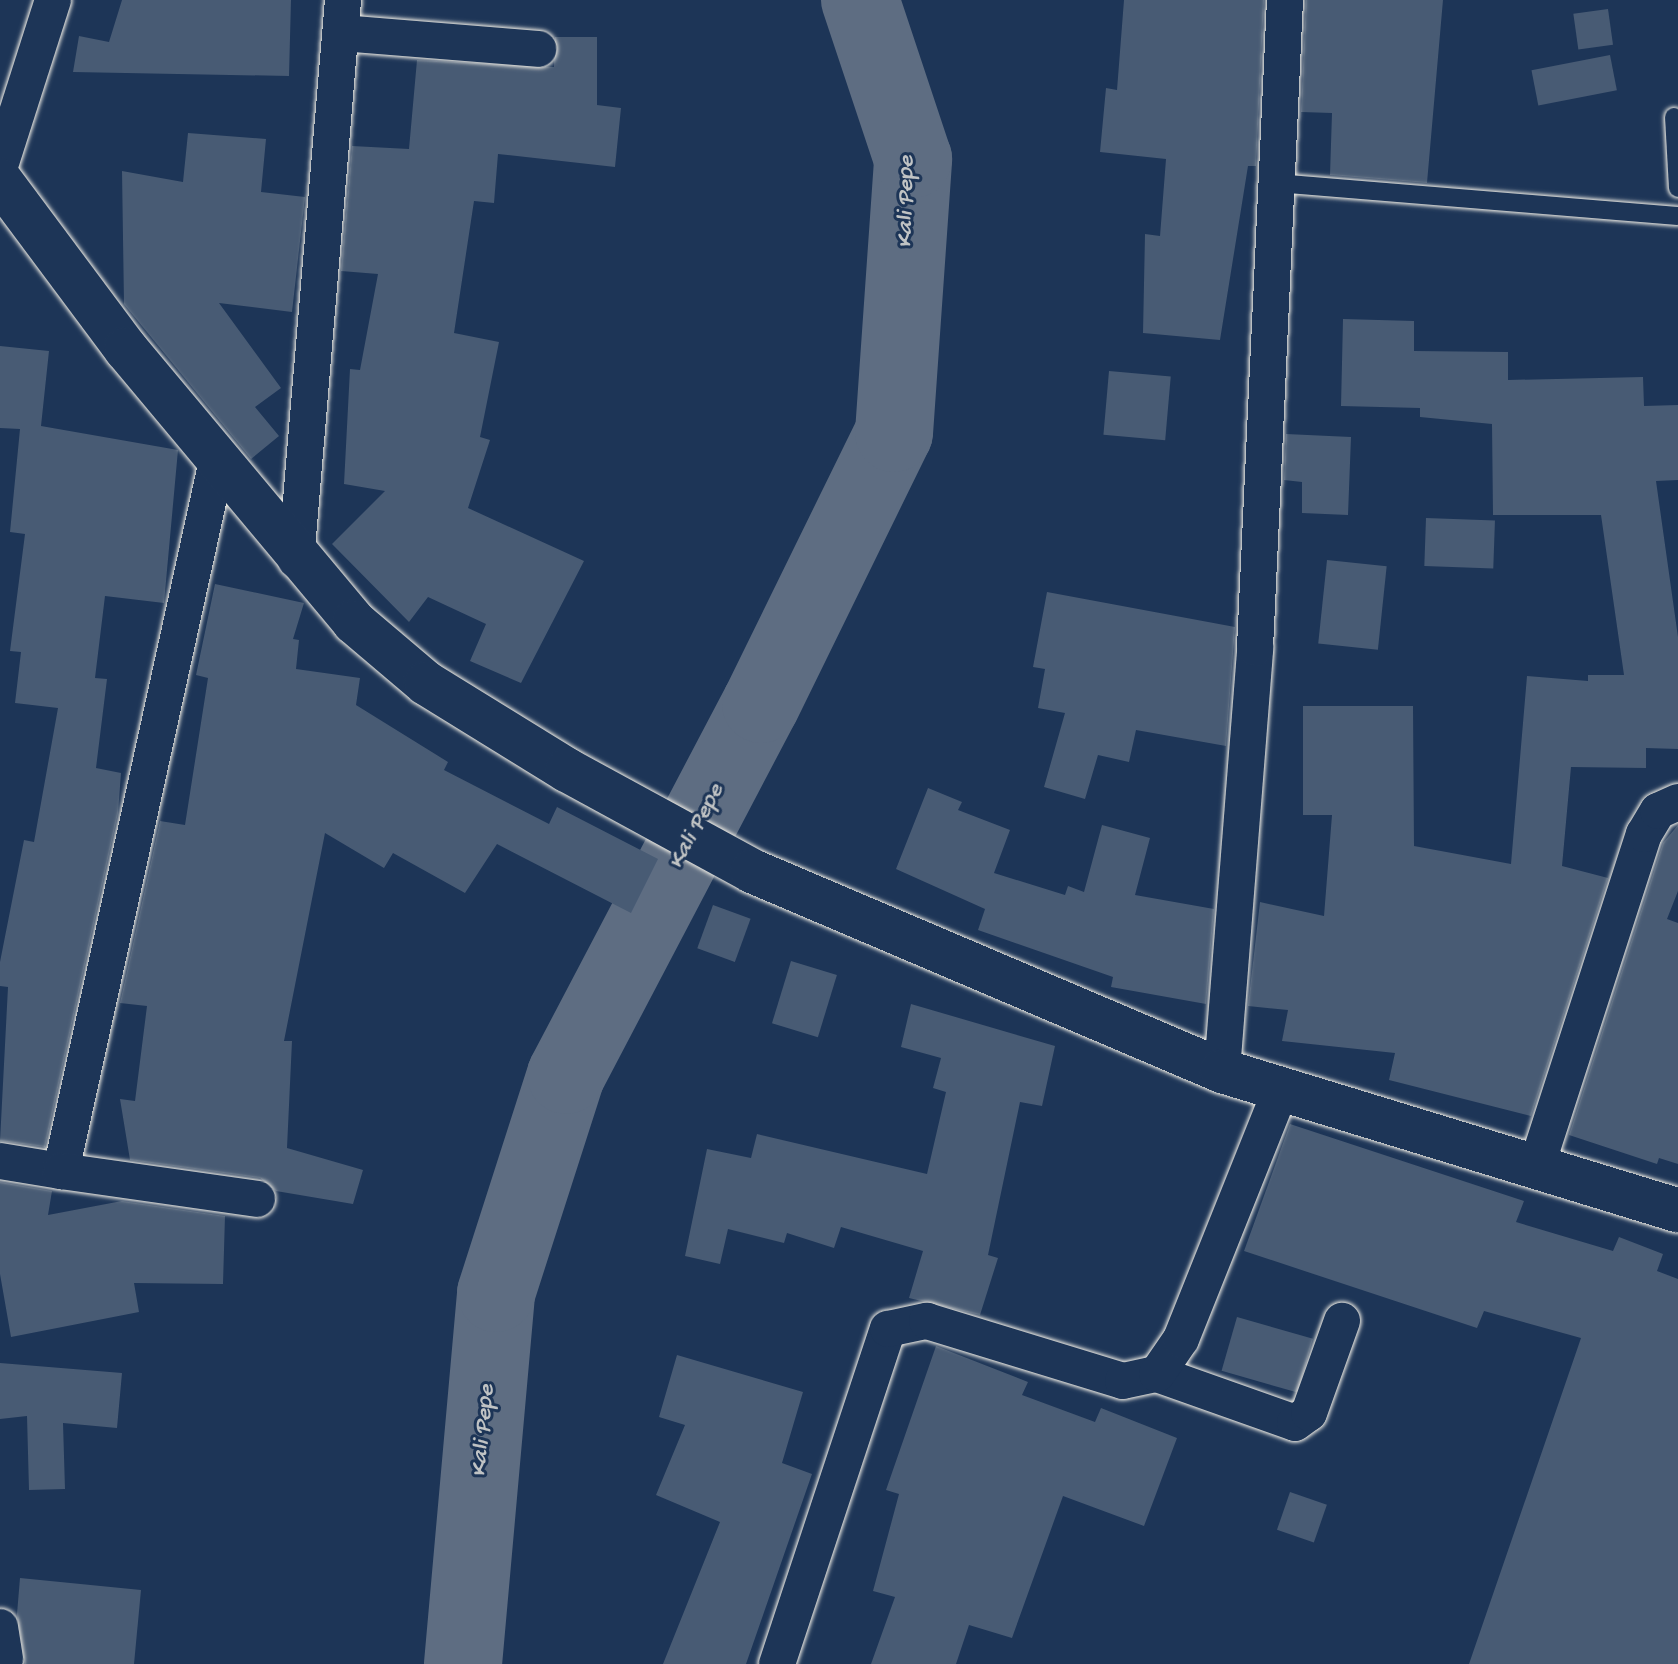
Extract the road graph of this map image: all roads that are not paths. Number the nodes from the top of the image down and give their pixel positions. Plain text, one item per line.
1 (53, 0) edge
2 (1285, 0) edge
3 (342, 16) edge
4 (538, 49) dead end
5 (1674, 117) dead end
6 (0, 166) edge
7 (0, 180) edge
8 (1276, 183) junction
9 (1678, 188) edge
10 (1678, 216) edge
11 (217, 461) junction
12 (296, 560) junction
13 (1678, 802) edge
14 (1222, 1071) junction
15 (1280, 1092) junction
16 (0, 1161) edge
17 (1536, 1168) junction
18 (61, 1171) junction
19 (257, 1199) dead end
20 (1678, 1210) edge
21 (1342, 1321) dead end
22 (1157, 1374) junction
23 (777, 1664) edge

1 - 6 street
2 - 8 street
3 - 4 street
3 - 12 street
5 - 9 lane
7 - 11 main road
8 - 10 lane
8 - 14 street
11 - 12 main road
11 - 18 street
12 - 14 main road
13 - 17 street
14 - 15 main road
15 - 17 main road
15 - 22 street
16 - 18 street
17 - 20 main road
18 - 19 street
21 - 22 street
22 - 23 street

